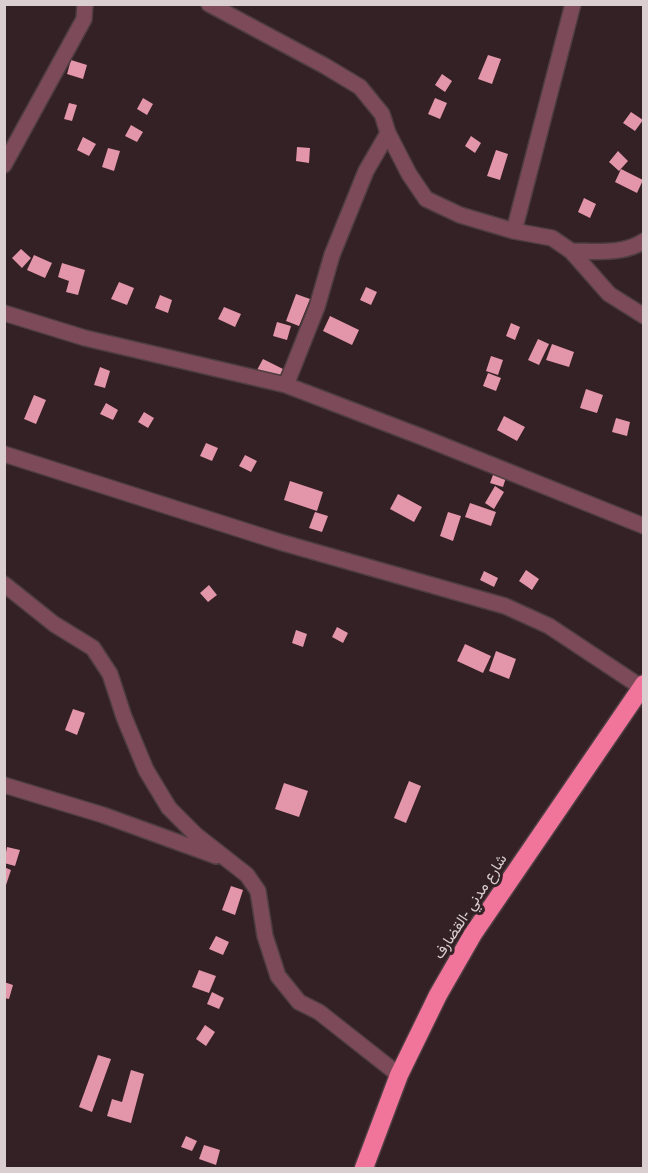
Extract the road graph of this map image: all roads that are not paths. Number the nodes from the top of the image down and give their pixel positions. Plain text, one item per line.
1 (99, 4) edge
2 (209, 4) edge
3 (573, 4) edge
4 (84, 12) edge
5 (388, 133) junction
6 (4, 165) edge
7 (514, 231) junction
8 (644, 241) edge
9 (572, 251) junction
10 (4, 313) edge
11 (644, 316) edge
12 (286, 386) junction
13 (4, 454) edge
14 (644, 526) edge
15 (4, 584) edge
16 (642, 685) edge
17 (4, 785) edge
18 (230, 861) junction
19 (399, 1075) junction
20 (364, 1168) edge

1 - 4 street
2 - 5 street
3 - 7 street
4 - 6 street
5 - 7 street
5 - 12 street
7 - 9 street
8 - 9 street
9 - 11 street
10 - 12 street
12 - 14 street
13 - 16 street
15 - 18 street
16 - 19 highway, شارع مدني -القضارف
17 - 18 street
18 - 19 street
19 - 20 highway, شارع مدني -القضارف

